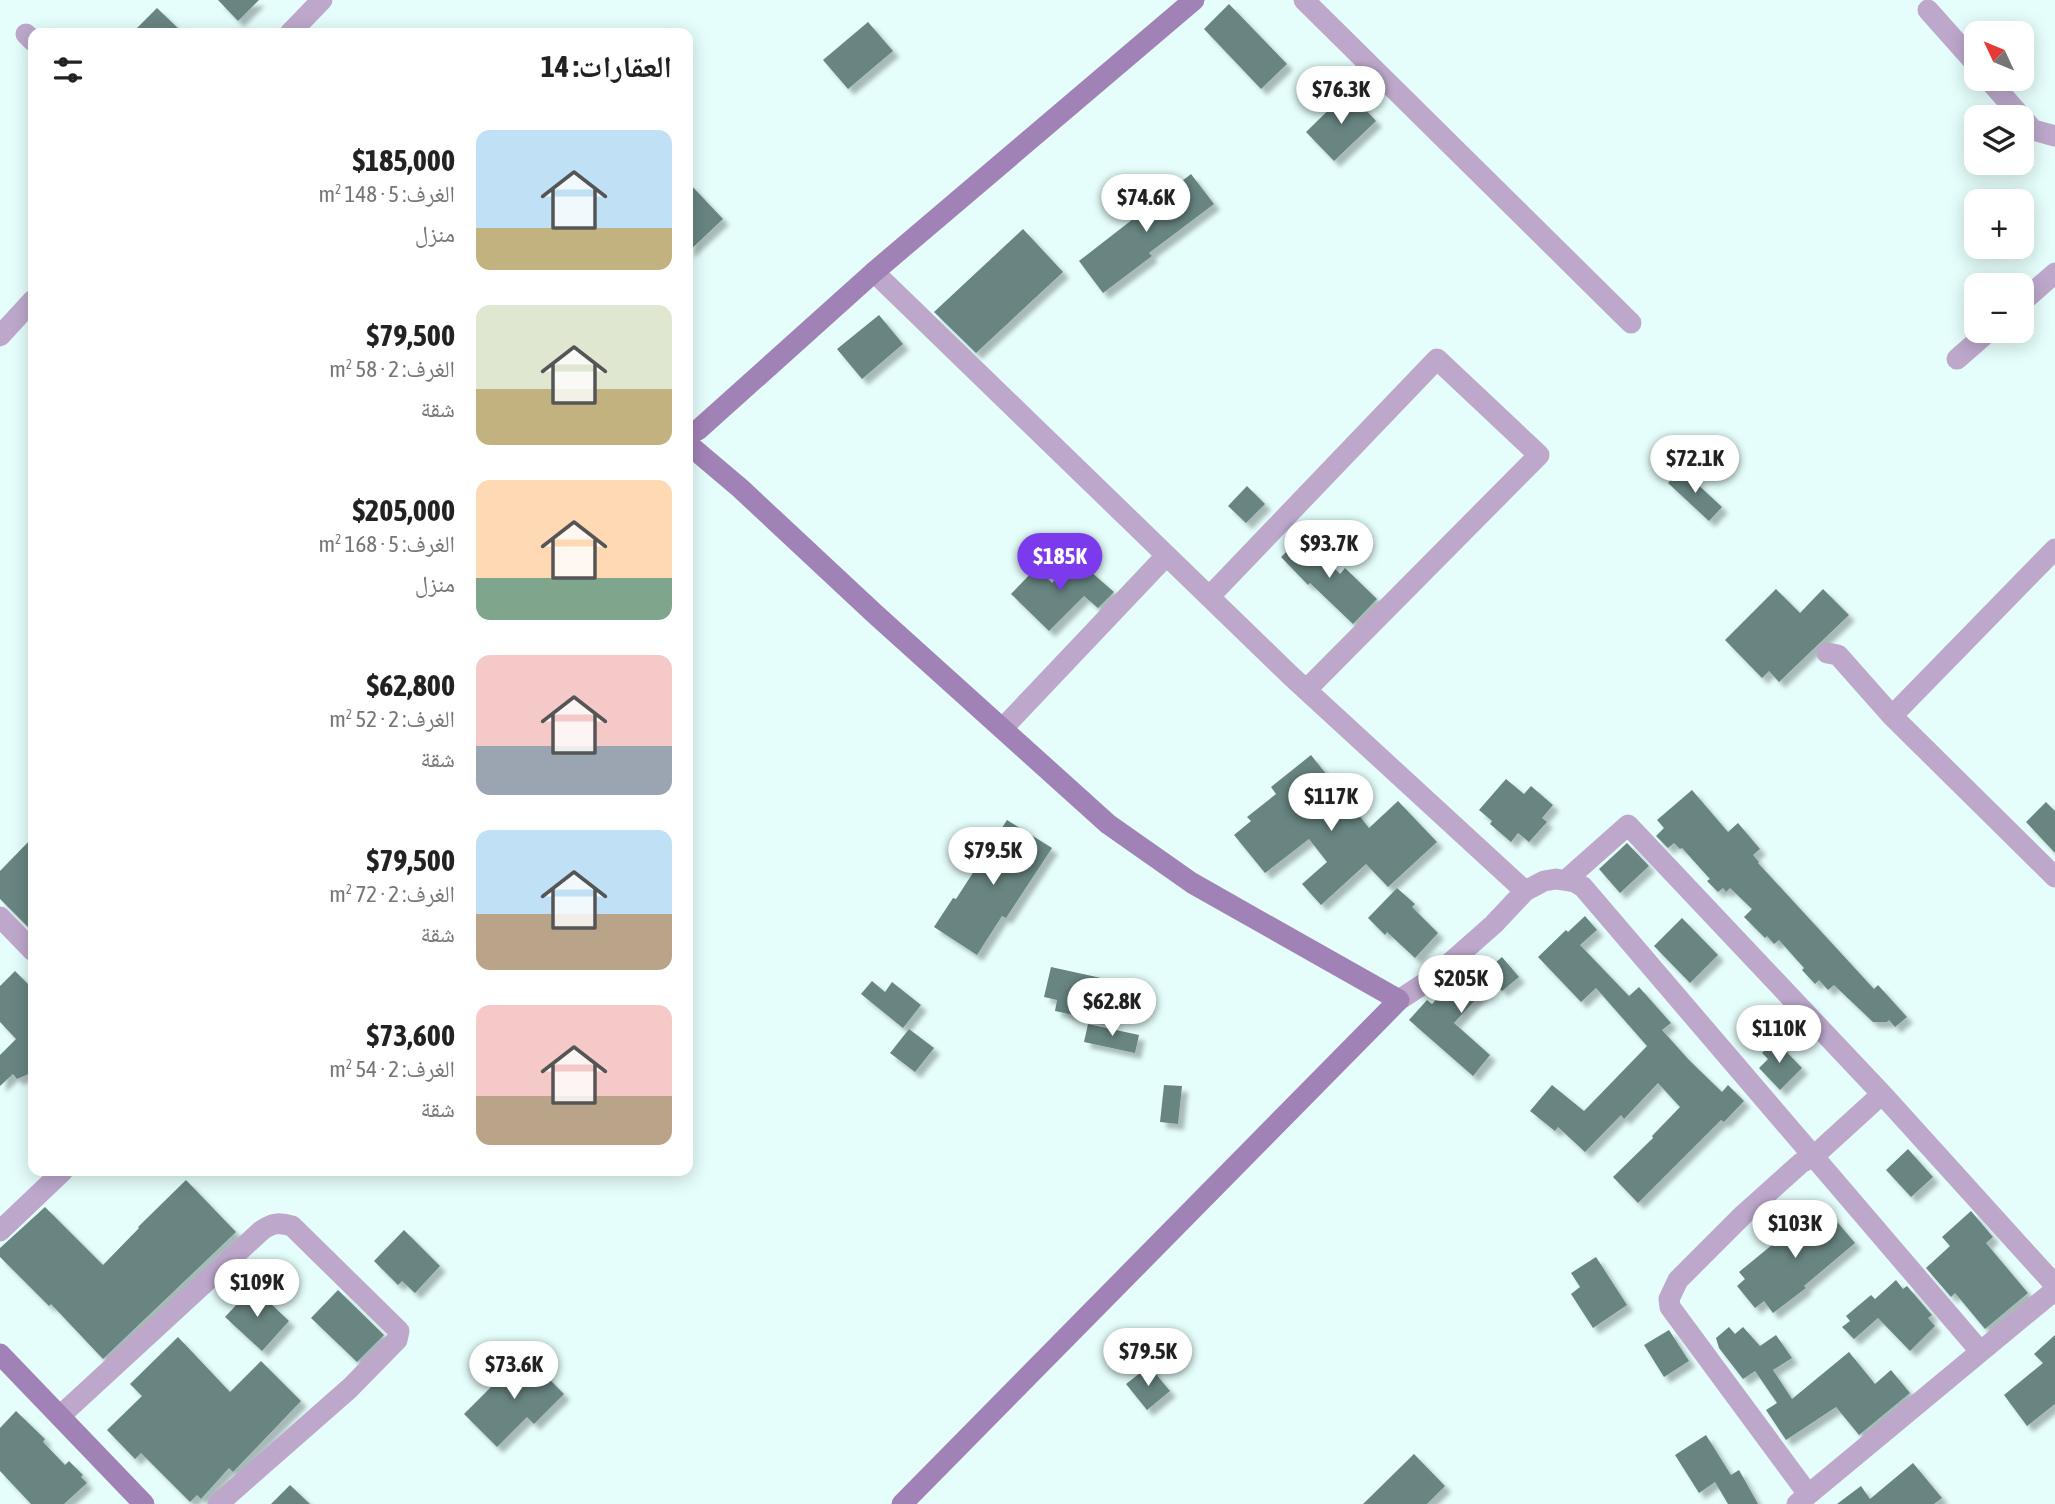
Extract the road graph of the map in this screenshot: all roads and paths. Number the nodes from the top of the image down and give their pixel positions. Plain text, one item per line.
1 (322, 0) edge
2 (1194, 0) edge
3 (1304, 0) edge
4 (1928, 10) dead end
5 (295, 28) edge
6 (1964, 50) edge
7 (1999, 91) edge
8 (2055, 136) edge
9 (874, 272) junction
10 (2055, 273) edge
11 (2034, 292) edge
12 (28, 305) edge
13 (1631, 323) dead end
14 (0, 336) edge
15 (1975, 343) edge
16 (1957, 359) dead end
17 (693, 436) edge
18 (693, 440) edge
19 (2055, 549) edge
20 (1166, 556) junction
21 (1209, 597) junction
22 (1827, 653) dead end
23 (1306, 690) junction
24 (1892, 716) junction
25 (1003, 727) junction
26 (2055, 877) edge
27 (1566, 880) junction
28 (1525, 891) junction
29 (0, 917) edge
30 (28, 946) edge
31 (1399, 1000) junction
32 (1882, 1094) junction
33 (1814, 1156) junction
34 (58, 1176) edge
35 (0, 1231) edge
36 (2055, 1288) edge
37 (1980, 1350) junction
38 (0, 1354) edge
39 (60, 1416) junction
40 (1802, 1499) edge
41 (144, 1504) edge
42 (218, 1504) edge
43 (902, 1504) edge

1 - 5 street
2 - 9 street
3 - 13 street
4 - 6 street
7 - 8 street
9 - 17 street
9 - 20 street
10 - 11 street
12 - 14 street
15 - 16 street
18 - 25 street
19 - 24 street
20 - 21 street
20 - 25 street
21 - 23 street
21 - 23 street
22 - 24 street
23 - 28 street
24 - 26 street
25 - 31 street
27 - 28 street
27 - 32 street
27 - 33 street
28 - 31 street
29 - 30 street
31 - 43 street
32 - 33 street
32 - 36 street
33 - 37 street
33 - 40 street
34 - 35 street
36 - 37 street
37 - 40 street
38 - 39 street
39 - 41 street
39 - 42 street

